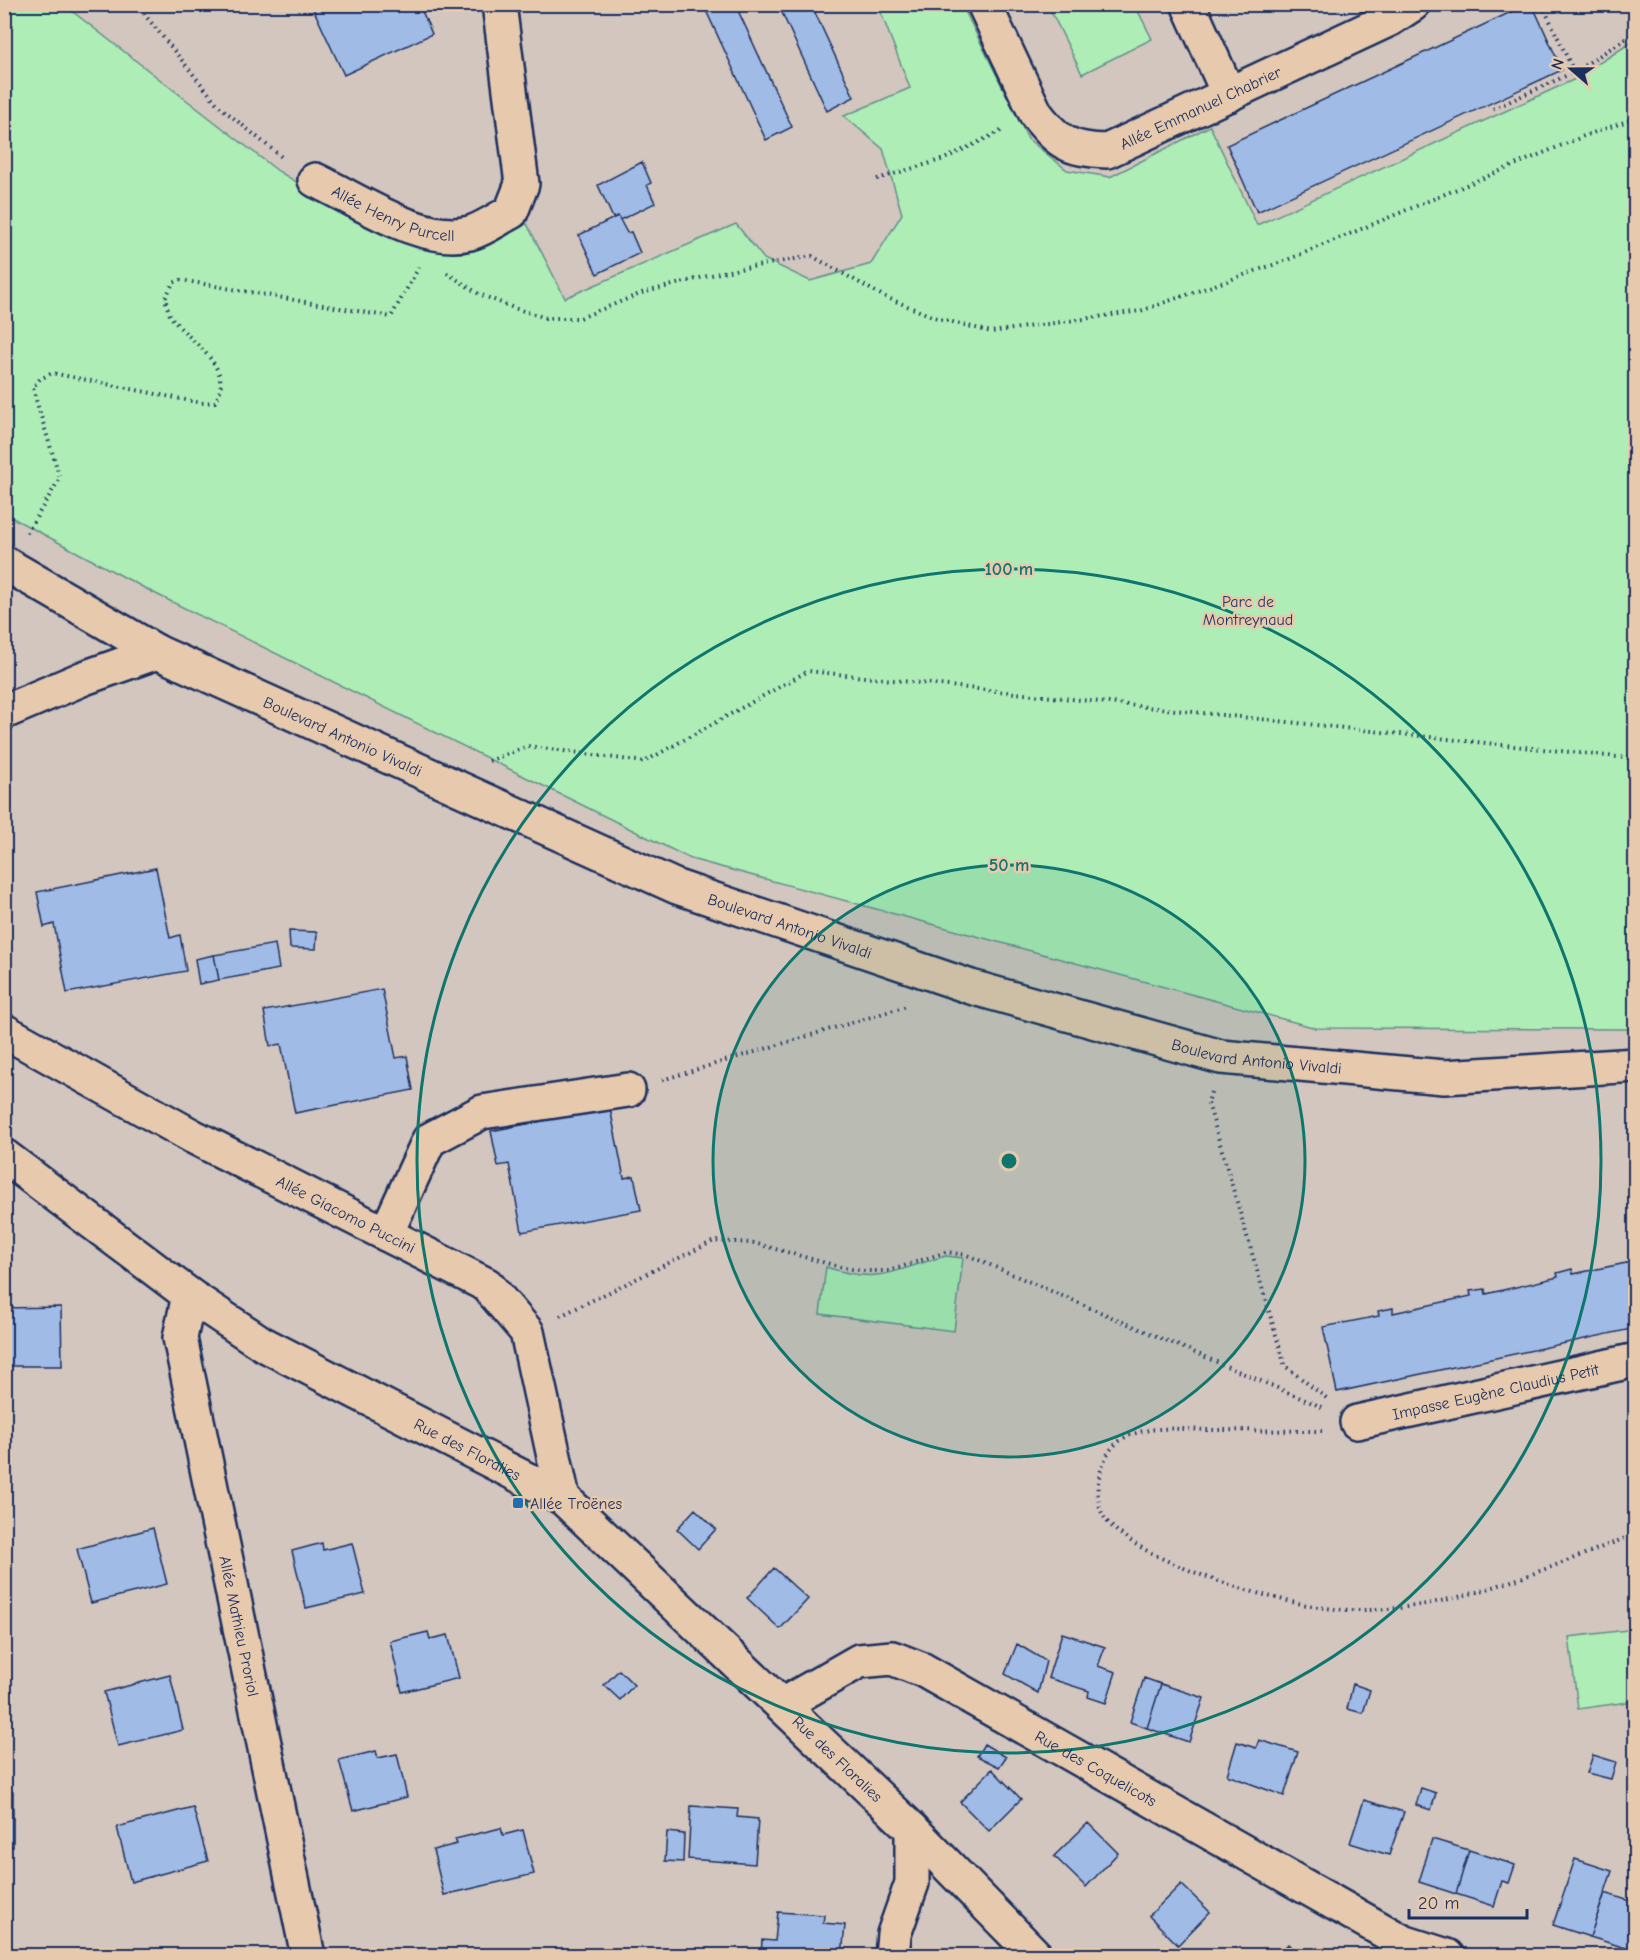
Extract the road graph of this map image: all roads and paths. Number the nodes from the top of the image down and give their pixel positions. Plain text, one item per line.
1 (136, 4) edge
2 (499, 4) edge
3 (984, 4) edge
4 (1188, 4) edge
5 (1413, 4) edge
6 (1542, 4) edge
7 (1635, 32) edge
8 (1574, 72) junction
9 (1229, 95) junction
10 (1493, 109) dead end
11 (1036, 114) junction
12 (1635, 118) edge
13 (877, 178) dead end
14 (315, 180) joint
15 (424, 257) dead end
16 (441, 270) dead end
17 (36, 516) dead end
18 (4, 563) edge
19 (157, 652) junction
20 (4, 712) edge
21 (1635, 759) edge
22 (441, 780) junction
23 (914, 1004) dead end
24 (4, 1031) edge
25 (1221, 1057) junction
26 (1635, 1065) edge
27 (628, 1090) joint
28 (4, 1156) edge
29 (386, 1234) junction
30 (189, 1295) junction
31 (527, 1332) junction
32 (1635, 1360) edge
33 (1357, 1422) junction
34 (562, 1498) junction
35 (1635, 1534) edge
36 (782, 1705) junction
37 (912, 1829) junction
38 (1410, 1949) edge
39 (308, 1956) edge
40 (892, 1956) edge
41 (1036, 1956) edge
42 (1447, 1956) edge

1 - 14 path, Allée Henry Purcell
2 - 14 street, Allée Henry Purcell
3 - 11 street, Allée Emmanuel Chabrier
4 - 9 street
5 - 9 street, Allée Emmanuel Chabrier
6 - 8 path
7 - 8 path
8 - 10 path
9 - 11 street, Allée Emmanuel Chabrier
11 - 13 path
12 - 16 path
15 - 17 path
18 - 19 street, Boulevard Antonio Vivaldi
19 - 20 street
19 - 22 street, Boulevard Antonio Vivaldi
21 - 22 path
22 - 25 street, Boulevard Antonio Vivaldi
23 - 27 path
24 - 29 street, Allée Giacomo Puccini
25 - 26 street, Boulevard Antonio Vivaldi
25 - 33 path
27 - 29 street
28 - 30 street, Rue des Floralies
29 - 31 street, Allée Giacomo Puccini
30 - 34 street, Rue des Floralies
30 - 39 street, Allée Mathieu Proriol
31 - 33 path
31 - 34 street, Allée Giacomo Puccini
32 - 33 street, Impasse Eugène Claudius Petit
33 - 35 path
34 - 36 street, Rue des Floralies
36 - 37 street, Rue des Floralies
36 - 38 street, Rue des Coquelicots
37 - 40 street
37 - 41 street, Rue des Floralies
38 - 42 street, Rue des Coquelicots

